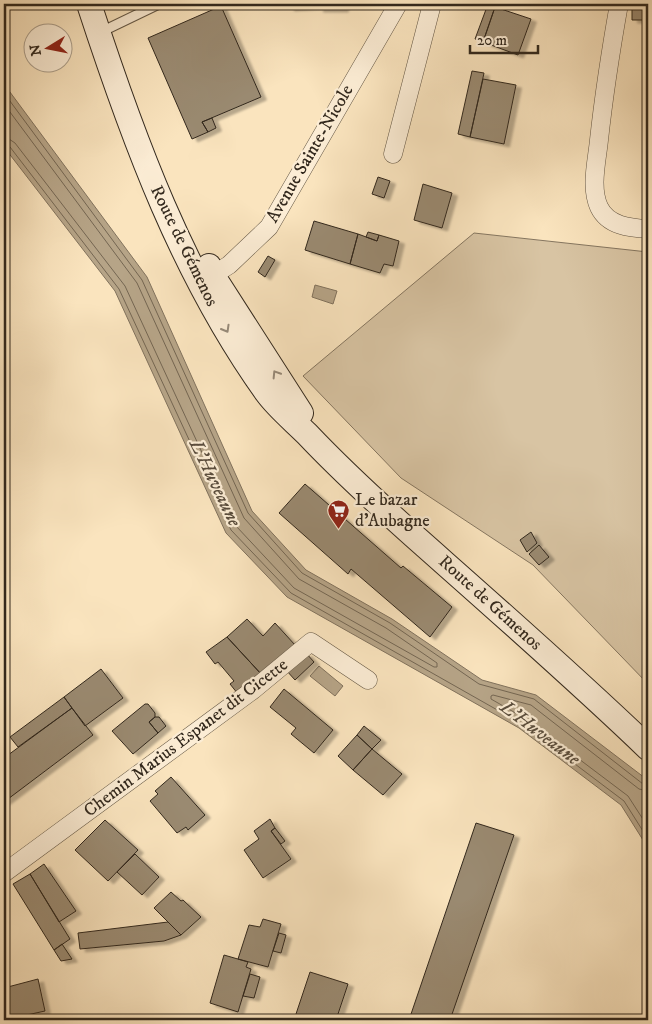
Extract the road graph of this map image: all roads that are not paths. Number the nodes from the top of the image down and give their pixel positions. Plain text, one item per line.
1 (89, 4) edge
2 (159, 4) edge
3 (398, 4) edge
4 (432, 4) edge
5 (619, 4) edge
6 (103, 31) junction
7 (393, 154) dead end
8 (648, 229) edge
9 (208, 283) junction
10 (368, 680) dead end
11 (648, 748) edge
12 (4, 873) edge

1 - 6 main road, Route de Gémenos
1 - 9 main road, Route de Gémenos
2 - 6 lane
3 - 9 street, Avenue Sainte-Nicole
4 - 7 street
5 - 8 street
6 - 9 main road, Route de Gémenos
9 - 11 main road, Route de Gémenos
10 - 12 street, Chemin Marius Espanet dit Cicette

